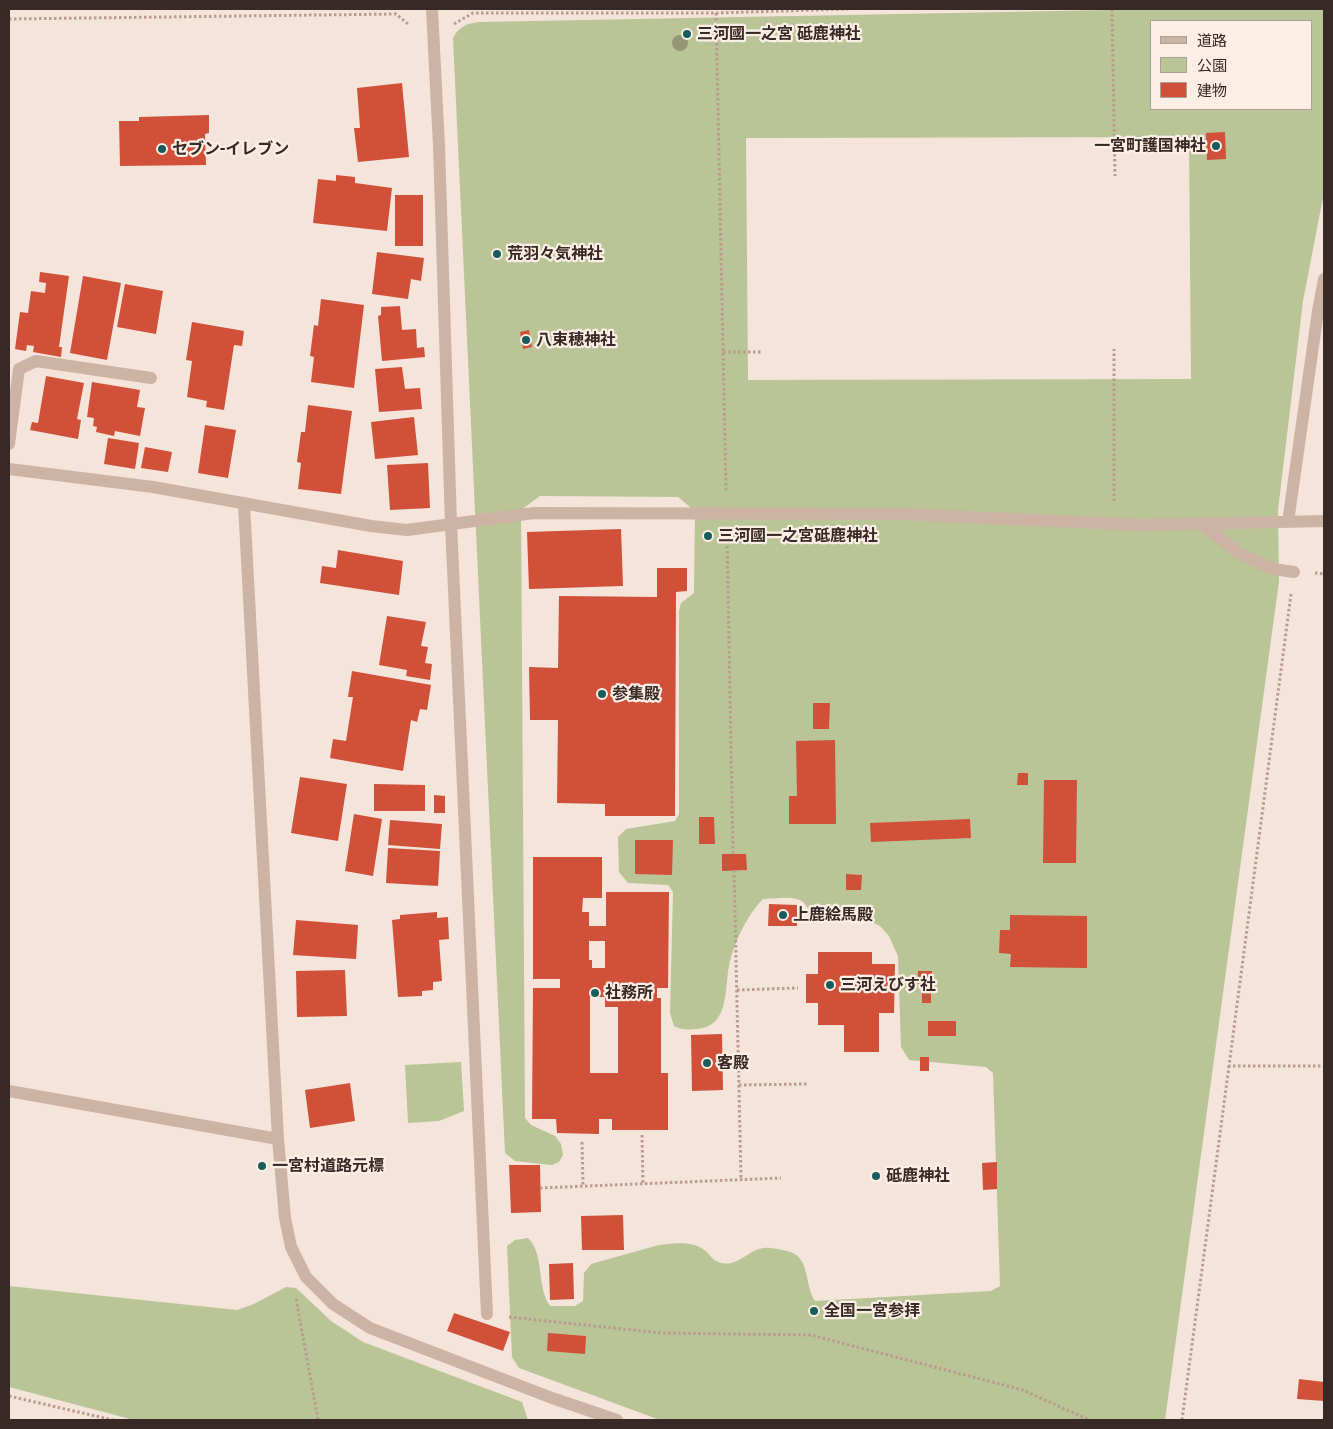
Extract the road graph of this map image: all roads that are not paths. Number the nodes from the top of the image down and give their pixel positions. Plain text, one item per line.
1 (432, 9) edge
2 (1324, 279) edge
3 (152, 378) dead end
4 (9, 444) edge
5 (9, 469) edge
6 (244, 504) junction
7 (1324, 521) edge
8 (1288, 522) junction
9 (452, 524) junction
10 (1203, 525) junction
11 (1294, 572) road end
12 (9, 1091) edge
13 (278, 1139) junction
14 (487, 1314) road end
15 (617, 1420) edge

1 - 9 street
2 - 8 street
3 - 4 street
5 - 6 street
6 - 9 street
6 - 13 street
7 - 8 street
8 - 10 street
9 - 10 street
9 - 14 street
10 - 11 street
12 - 13 street
13 - 15 street

